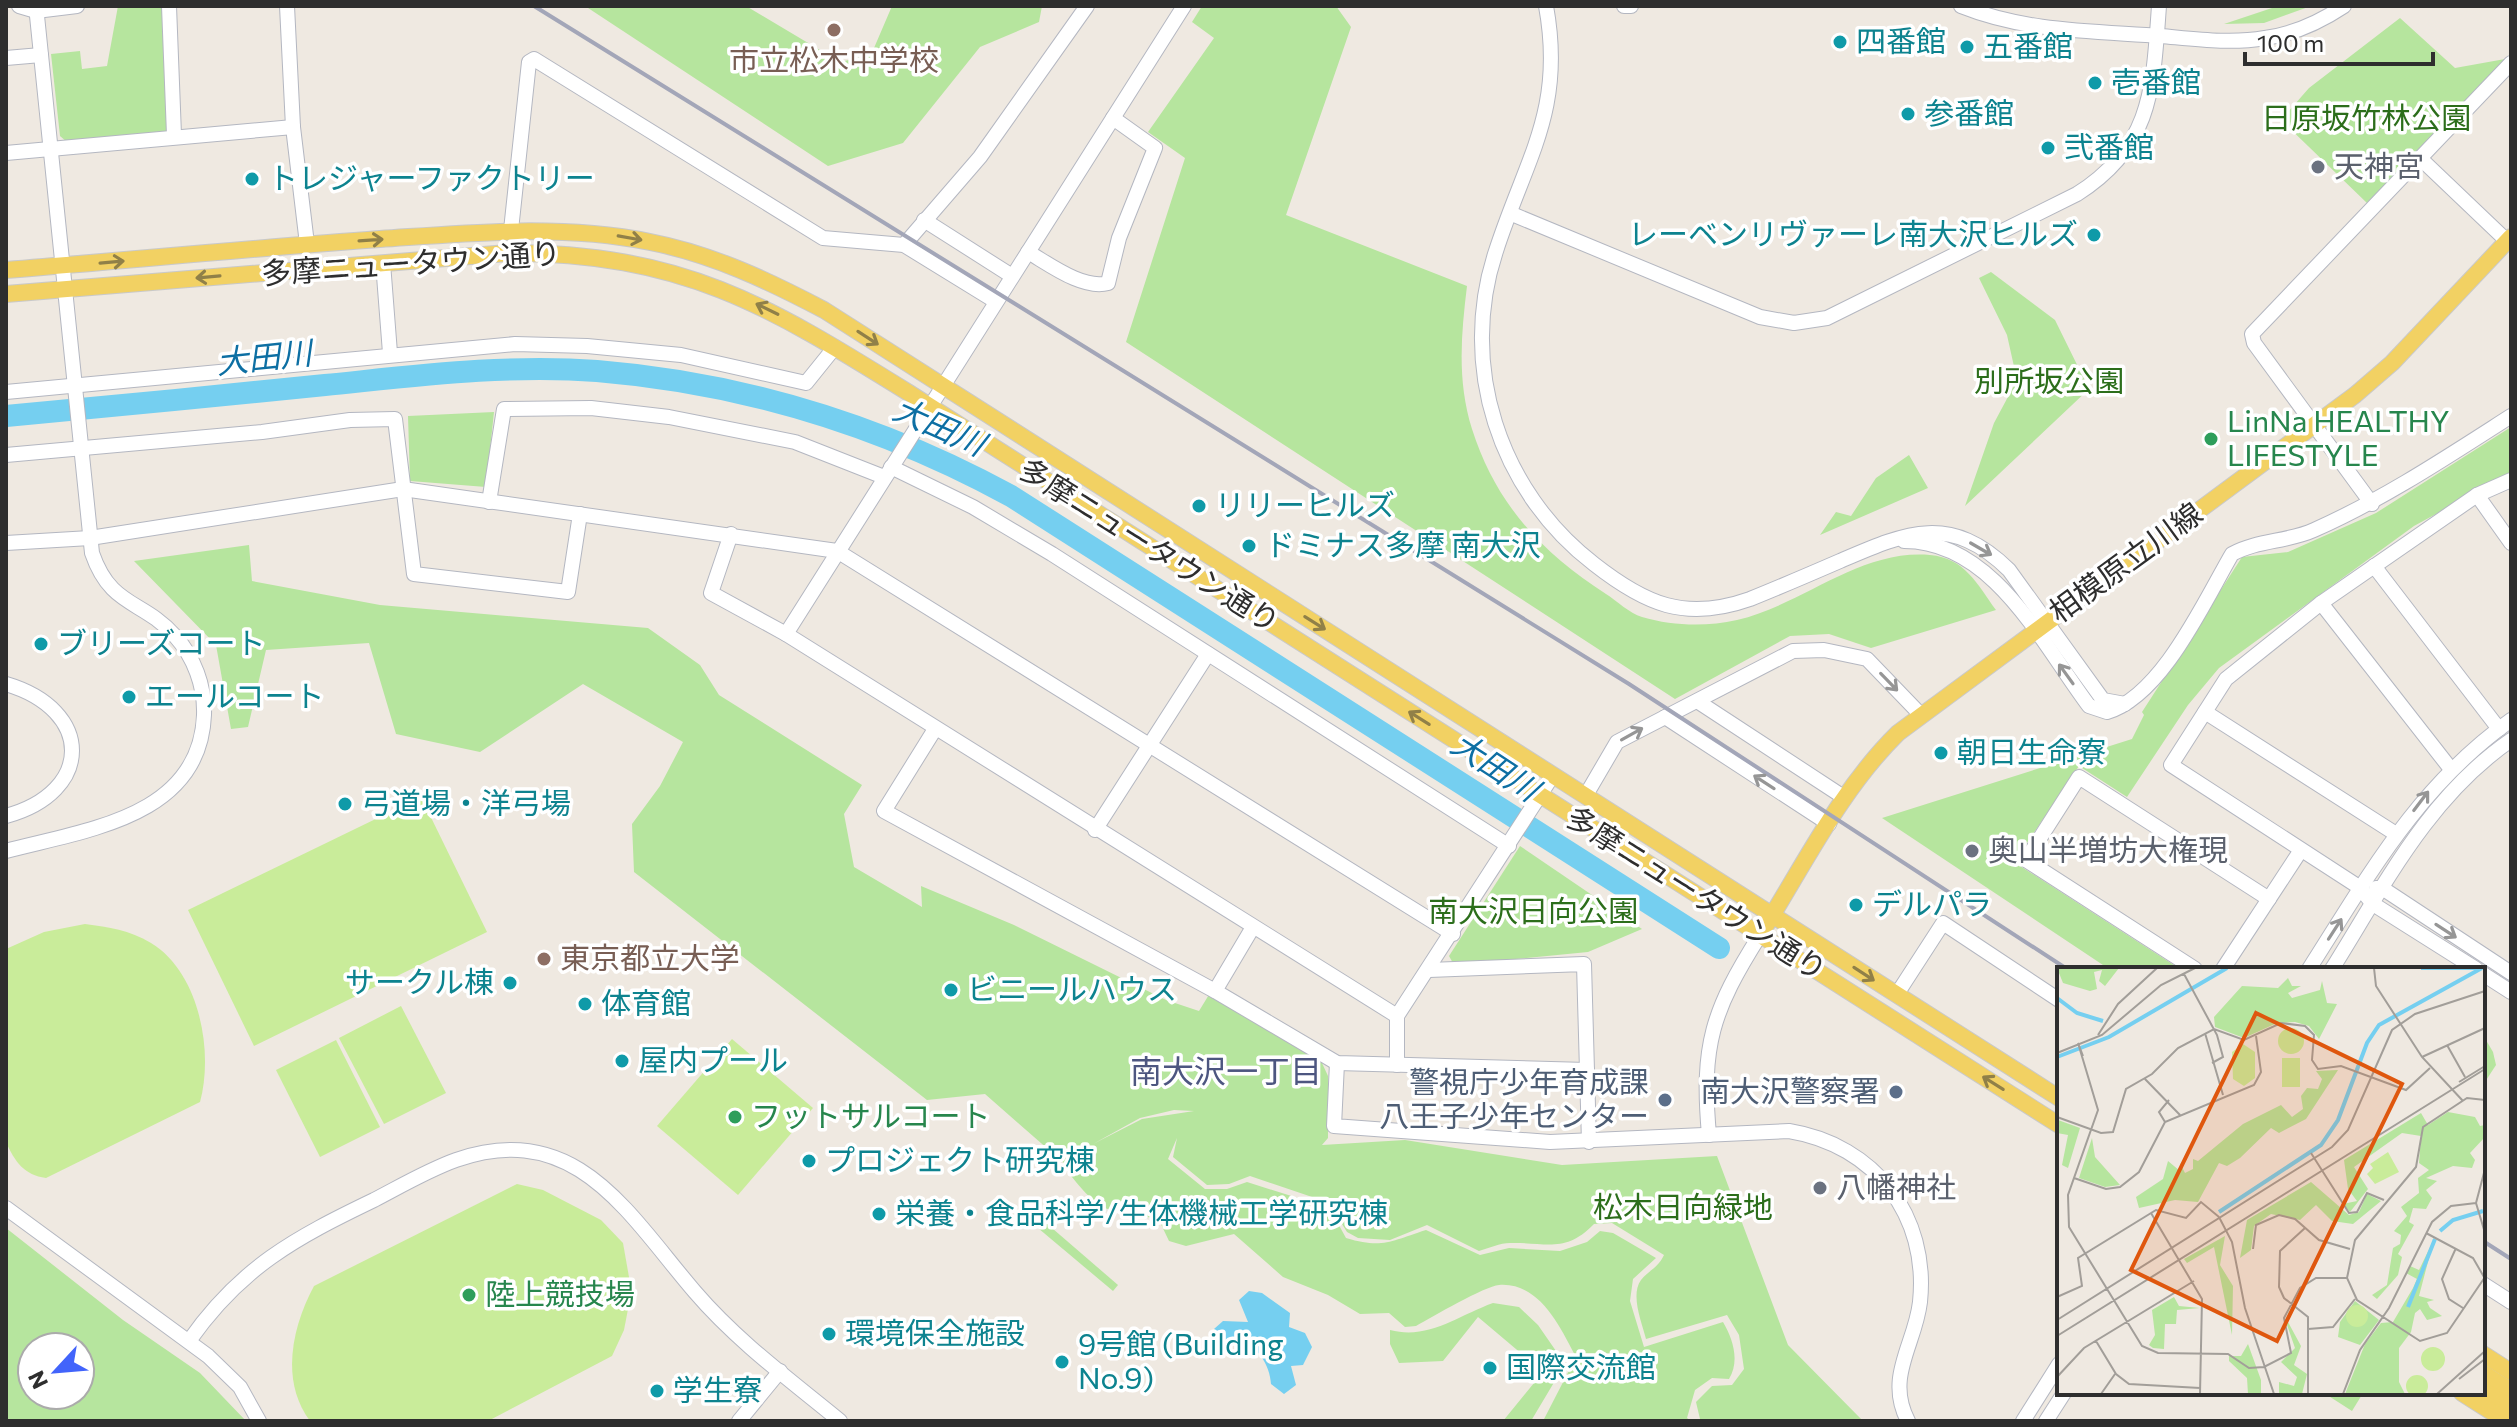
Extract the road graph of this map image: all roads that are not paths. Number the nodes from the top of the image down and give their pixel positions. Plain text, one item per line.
1 (19, 6) edge
2 (77, 6) edge
3 (169, 6) edge
4 (287, 6) edge
5 (1087, 6) edge
6 (1546, 6) edge
7 (1624, 6) edge
8 (1631, 6) edge
9 (1961, 6) edge
10 (2159, 6) edge
11 (2344, 6) edge
12 (36, 9) edge
13 (1177, 9) edge
14 (2157, 36) junction
15 (41, 55) junction
16 (6, 58) edge
17 (2511, 63) edge
18 (1113, 118) junction
19 (293, 127) junction
20 (174, 135) junction
21 (50, 150) junction
22 (6, 153) edge
23 (2422, 160) junction
24 (1512, 214) junction
25 (924, 220) junction
26 (511, 230) junction
27 (2509, 239) edge
28 (307, 244) junction
29 (904, 245) junction
30 (1028, 252) junction
31 (383, 263) junction
32 (62, 266) junction
33 (6, 270) edge
34 (1012, 276) junction
35 (65, 289) junction
36 (6, 294) edge
37 (995, 301) junction
38 (835, 347) junction
39 (390, 353) junction
40 (942, 386) junction
41 (74, 391) junction
42 (6, 392) edge
43 (930, 406) junction
44 (2511, 416) edge
45 (2315, 426) junction
46 (80, 448) junction
47 (6, 455) edge
48 (890, 467) junction
49 (2511, 480) edge
50 (403, 489) junction
51 (2477, 495) junction
52 (489, 502) junction
53 (2372, 504) junction
54 (580, 514) junction
55 (731, 534) junction
56 (90, 538) junction
57 (6, 543) edge
58 (2511, 543) edge
59 (837, 551) junction
60 (2374, 566) junction
61 (2321, 603) junction
62 (2040, 626) junction
63 (786, 634) junction
64 (1208, 654) junction
65 (6, 684) edge
66 (1697, 701) junction
67 (2205, 712) junction
68 (1920, 714) junction
69 (1665, 717) junction
70 (2505, 724) edge
71 (935, 729) junction
72 (2511, 740) edge
73 (1149, 746) junction
74 (2450, 768) junction
75 (1553, 775) junction
76 (1541, 795) junction
77 (1586, 795) junction
78 (1845, 798) junction
79 (6, 816) edge
80 (1829, 824) junction
81 (1095, 830) junction
82 (2396, 834) junction
83 (1511, 842) junction
84 (2301, 850) junction
85 (6, 851) edge
86 (2359, 887) junction
87 (2382, 888) junction
88 (2269, 899) junction
89 (2373, 904) junction
90 (1773, 915) junction
91 (1253, 927) junction
92 (1453, 934) junction
93 (1760, 935) junction
94 (2192, 967) edge
95 (2224, 967) edge
96 (2310, 967) edge
97 (2333, 967) edge
98 (2473, 967) edge
99 (1429, 970) junction
100 (2511, 973) edge
101 (2485, 975) edge
102 (1215, 991) junction
103 (2511, 992) edge
104 (1897, 994) junction
105 (2057, 999) edge
106 (1397, 1016) junction
107 (1337, 1063) junction
108 (1397, 1065) junction
109 (1587, 1070) junction
110 (2057, 1097) edge
111 (2057, 1124) edge
112 (1709, 1135) junction
113 (1589, 1142) junction
114 (6, 1208) edge
115 (2485, 1285) edge
116 (2511, 1302) edge
117 (189, 1341) junction
118 (2485, 1355) edge
119 (2057, 1367) edge
120 (780, 1371) junction
121 (2511, 1372) edge
122 (2485, 1374) edge
123 (2485, 1391) edge
124 (2511, 1391) edge
125 (2063, 1395) edge
126 (2465, 1395) edge
127 (2511, 1408) edge
128 (747, 1418) edge
129 (259, 1421) edge
130 (840, 1421) edge
131 (1908, 1421) edge
132 (2023, 1421) edge
133 (2046, 1421) edge
134 (2506, 1421) edge

1 - 12 street
2 - 12 street
3 - 20 street
4 - 19 street
5 - 25 street
6 - 24 street
7 - 8 street
9 - 14 street
10 - 14 street
11 - 14 street
12 - 15 street
13 - 18 street
14 - 24 street
15 - 16 street
15 - 21 street
17 - 23 street
18 - 30 street
18 - 30 street
19 - 20 street
19 - 28 street
20 - 21 street
21 - 22 street
21 - 32 street
23 - 27 street
23 - 45 street
24 - 62 street
25 - 29 street
25 - 34 street
28 -> 26 main road, 多摩ニュータウン通り
26 - 29 street
26 -> 40 main road, 多摩ニュータウン通り
27 - 45 main road, 相模原立川線
32 -> 28 main road, 多摩ニュータウン通り
29 - 37 street
30 - 34 street
31 -> 35 main road, 多摩ニュータウン通り
38 -> 31 main road, 多摩ニュータウン通り
31 - 39 street
32 - 33 main road, 多摩ニュータウン通り
32 - 35 street
34 - 37 street
35 - 36 main road, 多摩ニュータウン通り
35 - 41 street
37 - 40 street
38 - 39 street
38 - 43 main road, 多摩ニュータウン通り
39 - 41 street
40 - 43 street
40 -> 75 main road, 多摩ニュータウン通り
41 - 42 street
41 - 46 street
43 - 48 street
76 -> 43 main road, 多摩ニュータウン通り
44 - 53 street
45 - 53 street
45 - 62 main road, 相模原立川線
46 - 47 street
46 - 50 street
46 - 56 street
48 - 52 street
48 - 59 street
48 - 64 street
49 - 51 street
50 - 52 street
50 - 54 street
50 - 56 street
51 - 58 street
51 - 60 street
52 - 54 street
53 - 62 street
54 - 55 street
55 - 59 street
55 - 63 street
56 - 57 street
56 - 85 street
59 - 63 street
59 - 73 street
60 - 61 street
60 - 70 street
61 - 67 street
61 - 74 street
62 - 68 main road, 相模原立川線
63 - 71 street
64 - 73 street
64 - 83 street
65 - 79 street
66 -> 68 street
66 - 69 street
66 - 78 street
67 - 82 street
67 - 84 street
68 - 78 main road, 相模原立川線
77 -> 69 street
80 -> 69 street
70 - 74 street
71 - 81 street
71 - 102 street
72 - 87 street
73 - 81 street
73 - 92 street
82 -> 74 street
75 - 76 street
75 - 77 main road, 多摩ニュータウン通り
76 - 83 street
76 - 93 main road, 多摩ニュータウン通り
77 - 90 main road, 多摩ニュータウン通り
78 - 80 main road, 相模原立川線
80 - 90 main road, 相模原立川線
81 - 91 street
82 - 86 street
83 - 92 street
84 - 86 street
84 - 88 street
86 - 87 street
86 - 89 street
96 -> 86 street
87 - 89 street
87 -> 100 street
88 - 94 street
88 - 95 street
89 - 97 street
89 - 98 street
90 - 93 main road, 相模原立川線
90 -> 104 main road, 多摩ニュータウン通り
91 - 102 street
91 - 106 street
92 - 99 street
111 -> 93 main road, 多摩ニュータウン通り
93 - 112 street
99 - 106 street
99 - 109 street
101 - 103 street
102 - 107 street
104 - 105 street
104 - 110 main road, 多摩ニュータウン通り
106 - 108 street
107 - 108 street
107 - 113 street
108 - 109 street
109 - 113 street
112 - 113 street
112 - 131 street
114 - 117 street
115 - 116 street
117 - 120 street
117 - 129 street
118 - 121 main road
119 - 132 street
120 - 128 street
120 - 130 street
122 - 124 main road
123 - 127 main road
125 - 133 street
126 - 134 main road

